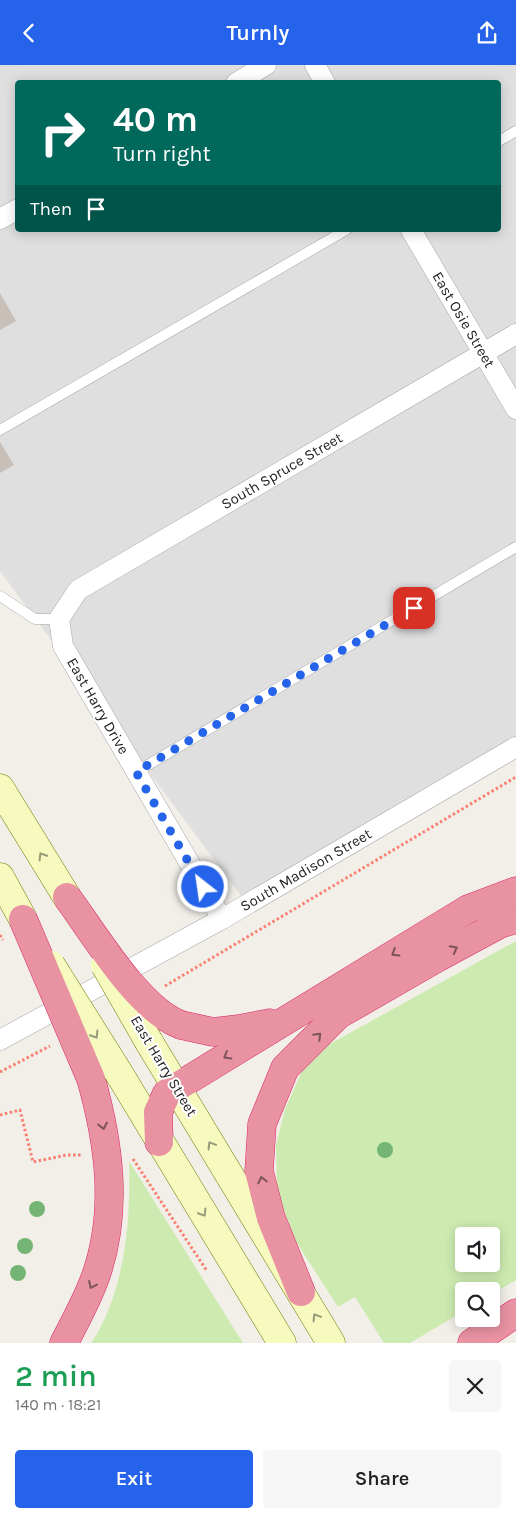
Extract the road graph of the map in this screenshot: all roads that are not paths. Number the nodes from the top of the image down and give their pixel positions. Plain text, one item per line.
1 (266, 65) edge
2 (315, 65) edge
3 (241, 80) edge
4 (323, 80) edge
5 (516, 131) edge
6 (501, 140) edge
7 (15, 211) edge
8 (0, 219) edge
9 (343, 232) edge
10 (412, 232) edge
11 (516, 334) edge
12 (483, 353) junction
13 (516, 409) edge
14 (0, 430) edge
15 (516, 547) edge
16 (0, 597) edge
17 (59, 619) junction
18 (516, 747) edge
19 (136, 772) junction
20 (0, 788) edge
21 (0, 877) edge
22 (516, 891) edge
23 (67, 897) junction
24 (23, 919) junction
25 (222, 919) junction
26 (516, 919) edge
27 (291, 1018) junction
28 (0, 1040) edge
29 (176, 1087) junction
30 (159, 1142) junction
31 (301, 1291) junction
32 (516, 1313) edge
33 (516, 1318) edge
34 (64, 1343) edge
35 (282, 1343) edge
36 (331, 1343) edge
37 (472, 1343) edge

1 - 3 street
2 - 4 street
5 - 6 lane
7 - 8 street
9 - 14 lane
10 - 12 street, East Osie Street
11 - 12 street, South Spruce Street
12 - 13 street, East Osie Street
12 - 17 street, South Spruce Street
15 - 19 lane
16 - 17 lane
17 - 19 street, East Harry Drive
18 - 25 street, South Madison Street
19 - 25 street, East Harry Drive
23 -> 20 main road, East Harry Street
21 - 24 main road
22 -> 27 highway
23 - 27 highway, bridge
23 - 29 main road, East Harry Street, bridge
24 -> 30 main road, bridge
24 -> 34 highway, bridge
25 - 28 street, South Madison Street
31 -> 26 highway
27 -> 29 highway
29 - 30 highway
31 -> 29 main road, East Harry Street
30 -> 35 main road
36 -> 31 main road, East Harry Street
32 - 37 highway
33 - 37 highway

